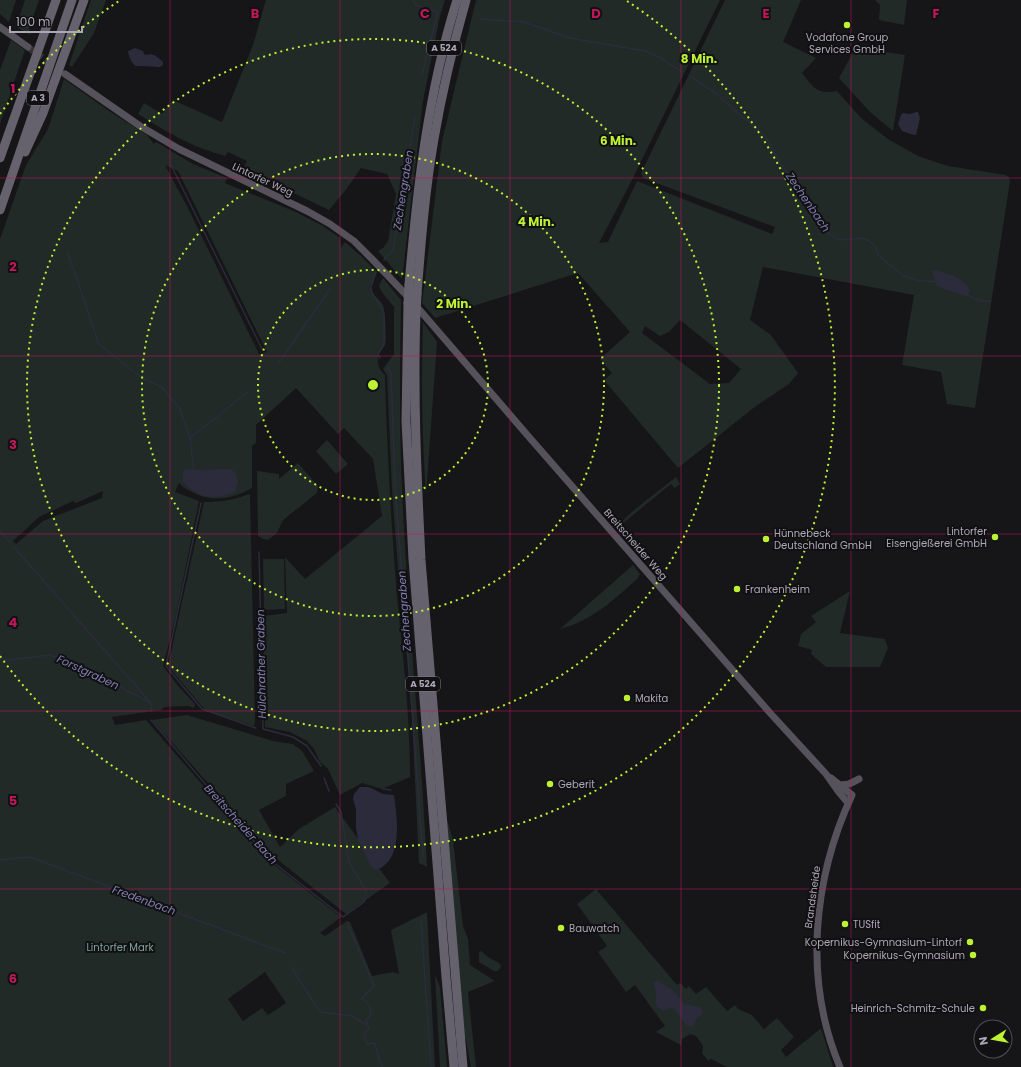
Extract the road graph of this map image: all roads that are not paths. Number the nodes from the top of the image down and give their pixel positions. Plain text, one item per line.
1 (52, 0) edge
2 (56, 0) edge
3 (72, 0) edge
4 (84, 0) edge
5 (457, 0) edge
6 (466, 0) edge
7 (0, 27) edge
8 (28, 47) tunnel mouth
9 (37, 52) junction
10 (65, 74) dead end
11 (0, 158) edge
12 (5, 197) junction
13 (0, 210) edge
14 (433, 325) joint
15 (826, 774) junction
16 (859, 779) dead end
17 (841, 785) junction
18 (852, 795) joint
19 (848, 803) junction
20 (454, 1067) edge
21 (462, 1067) edge
22 (840, 1067) edge

1 - 9 highway
2 - 9 highway, A 3
3 - 12 highway, A 3
4 - 12 highway
5 - 20 highway, A 524, bridge
6 - 21 highway, A 524, bridge
7 - 8 main road
9 - 11 highway, A 3
10 - 14 main road, Lintorfer Weg
12 - 13 highway, A 3
14 - 15 main road, Breitscheider Weg
15 - 17 main road, Breitscheider Weg
15 - 19 main road, Breitscheider Weg
16 - 17 main road
17 - 18 main road, Breitscheider Weg
18 - 19 main road, Brandsheide
19 - 22 main road, Brandsheide

